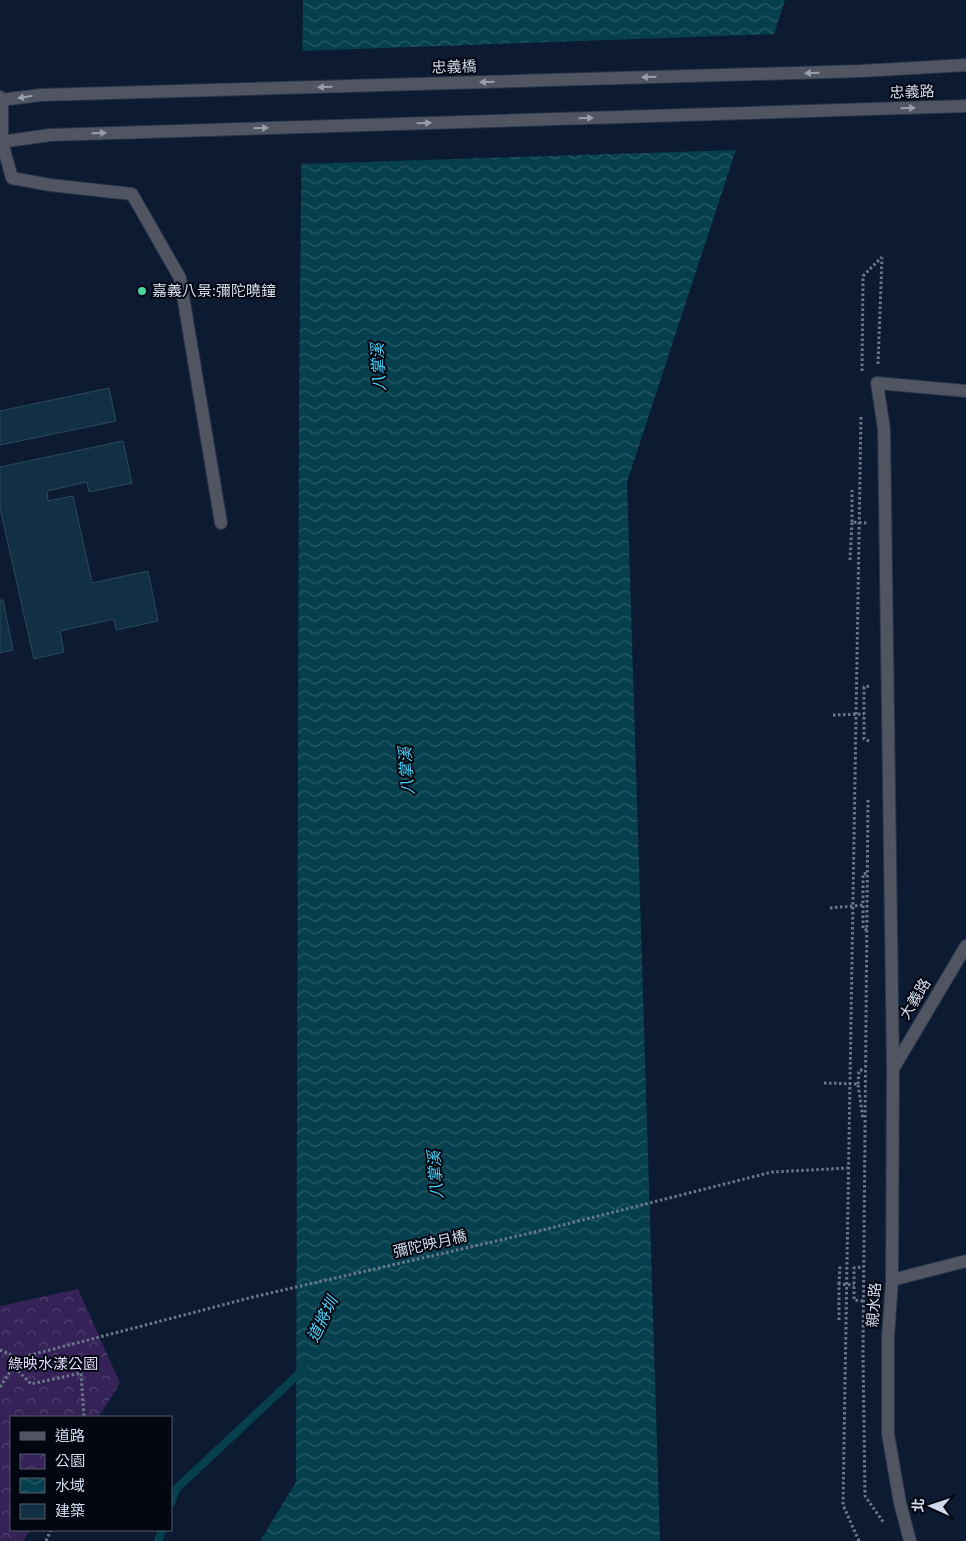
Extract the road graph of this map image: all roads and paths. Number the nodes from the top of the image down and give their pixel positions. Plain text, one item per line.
1 (966, 65) edge
2 (860, 71) joint
3 (1, 99) edge
4 (966, 106) edge
5 (1, 143) edge
6 (862, 374) dead end
7 (877, 383) junction
8 (966, 391) edge
9 (861, 414) dead end
10 (852, 490) dead end
11 (221, 522) dead end
12 (852, 522) junction
13 (860, 522) junction
14 (867, 523) dead end
15 (850, 560) dead end
16 (870, 676) dead end
17 (864, 687) dead end
18 (870, 695) dead end
19 (864, 714) junction
20 (833, 715) dead end
21 (857, 715) junction
22 (870, 723) dead end
23 (869, 741) junction
24 (869, 750) dead end
25 (868, 796) dead end
26 (868, 873) junction
27 (862, 905) junction
28 (854, 907) junction
29 (830, 908) dead end
30 (867, 930) junction
31 (966, 946) edge
32 (893, 1069) junction
33 (865, 1070) junction
34 (824, 1083) dead end
35 (851, 1084) junction
36 (858, 1084) junction
37 (864, 1130) junction
38 (848, 1168) junction
39 (966, 1262) edge
40 (840, 1265) dead end
41 (863, 1268) junction
42 (892, 1280) junction
43 (847, 1283) junction
44 (839, 1284) junction
45 (854, 1285) junction
46 (863, 1301) junction
47 (839, 1320) dead end
48 (0, 1350) edge
49 (19, 1358) junction
50 (0, 1388) edge
51 (84, 1416) edge
52 (886, 1525) dead end
53 (859, 1541) edge
54 (910, 1541) edge

1 - 2 street, 忠義路
2 -> 3 street, 忠義橋
3 - 5 street
5 -> 4 street, 忠義路
5 - 11 street
6 - 7 path
7 - 8 street
7 - 32 street, 親水路
9 - 13 path
10 - 12 path
12 - 13 path
12 - 15 path
13 - 14 path
13 - 21 path
16 - 18 path
17 - 19 path
19 - 21 path
19 - 23 path
20 - 21 path
21 - 28 path
22 - 23 path
23 - 24 path
25 - 26 path
26 - 27 path
26 - 30 path
27 - 28 path
27 - 30 path
28 - 29 path
28 - 35 path
30 - 33 path
31 - 32 street, 大義路
32 - 42 street, 親水路
33 - 36 path
33 - 37 path
34 - 35 path
35 - 36 path
35 - 38 path
36 - 37 path
37 - 41 path
38 - 43 path
38 - 49 path, 彌陀映月橋
39 - 42 street
40 - 44 path
41 - 45 path
41 - 46 path
42 - 54 street, 親水路
43 - 44 path
43 - 45 path
43 - 53 path
44 - 47 path
45 - 46 path
46 - 52 path
48 - 49 path
49 - 50 path
49 - 51 path

